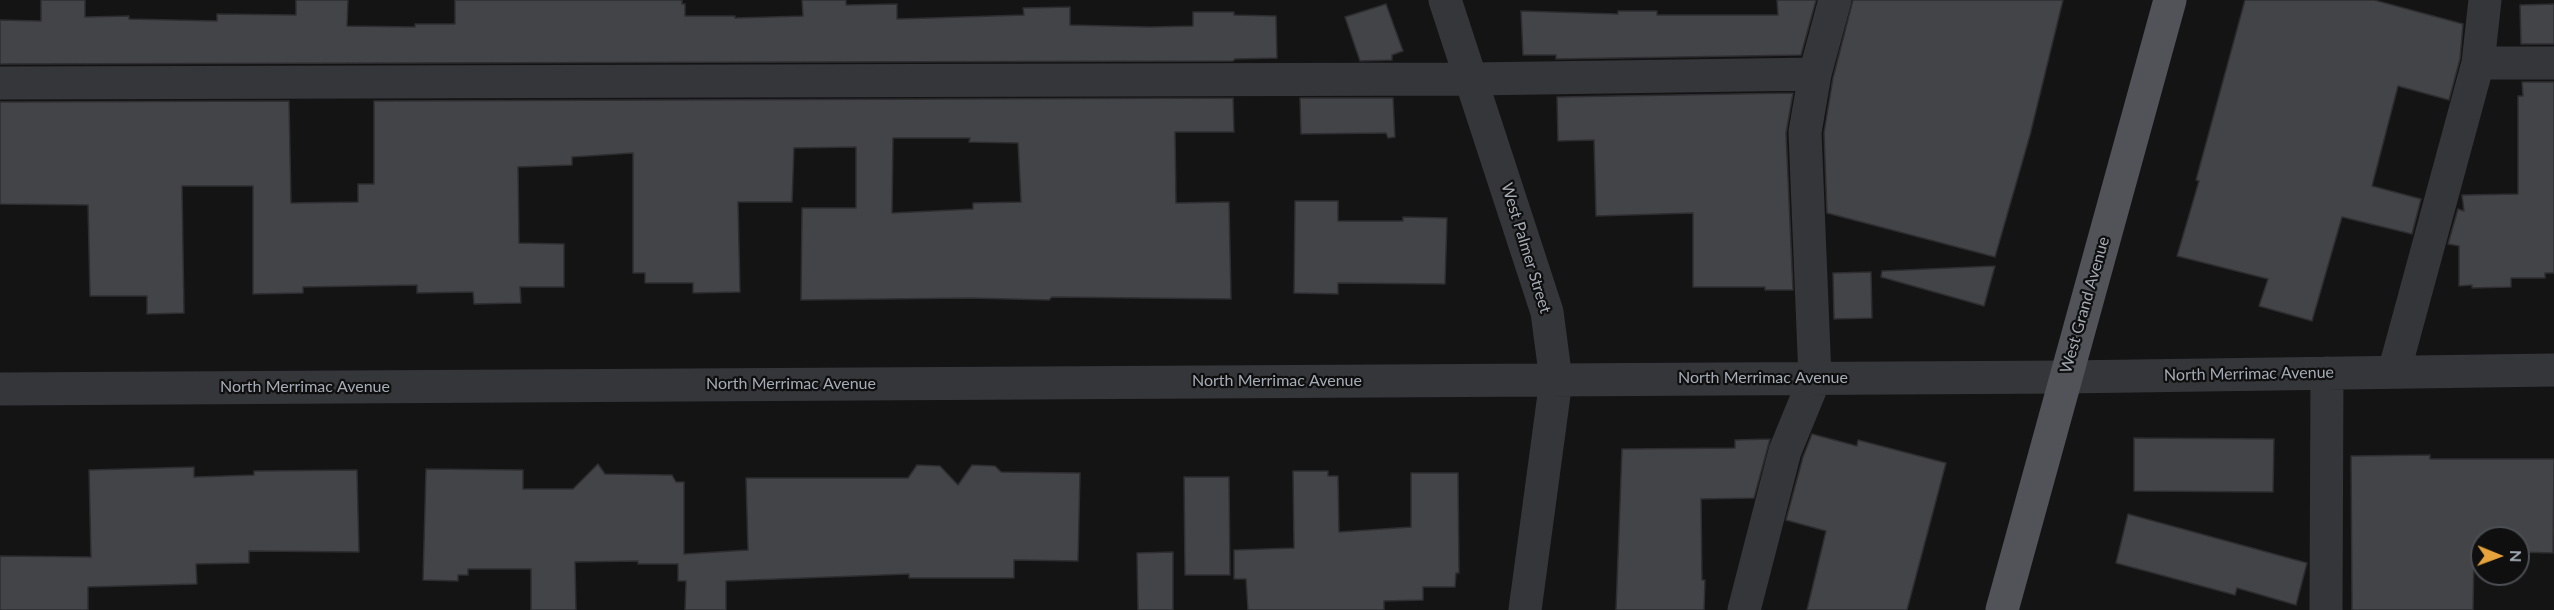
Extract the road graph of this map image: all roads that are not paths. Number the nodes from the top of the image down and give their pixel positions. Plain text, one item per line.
1 (1445, 0) edge
2 (1835, 0) edge
3 (2170, 0) edge
4 (2486, 0) edge
5 (2478, 63) junction
6 (2554, 63) edge
7 (1815, 75) junction
8 (1472, 79) junction
9 (0, 83) edge
10 (2554, 370) edge
11 (2394, 372) junction
12 (2326, 373) junction
13 (2065, 377) junction
14 (1815, 378) junction
15 (1556, 380) junction
16 (0, 389) edge
17 (1526, 610) edge
18 (1744, 610) edge
19 (2002, 610) edge
20 (2326, 610) edge

1 - 8 street, West Palmer Street
2 - 7 street
3 - 13 main road, West Grand Avenue
4 - 5 street
5 - 6 street
5 - 11 street
7 - 8 street
7 - 14 street
8 - 9 street
8 - 15 street, West Palmer Street
10 - 11 street, North Merrimac Avenue
11 - 12 street, North Merrimac Avenue
12 - 13 street, North Merrimac Avenue
12 - 20 street
13 - 14 street, North Merrimac Avenue
13 - 19 main road, West Grand Avenue
14 - 15 street, North Merrimac Avenue
14 - 18 street
15 - 16 street, North Merrimac Avenue
15 - 17 street, West Palmer Street

